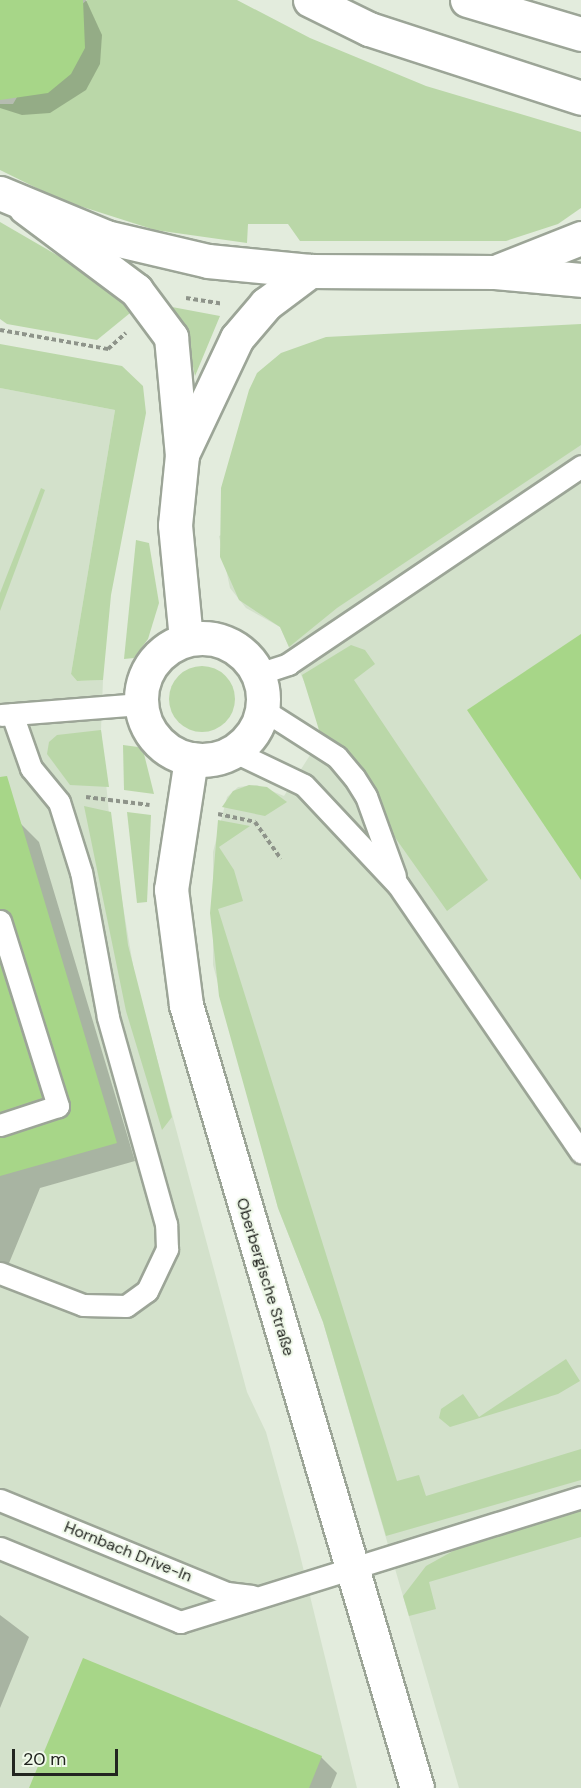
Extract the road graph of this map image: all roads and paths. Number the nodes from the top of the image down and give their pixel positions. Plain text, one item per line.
1 (310, 0) edge
2 (467, 0) edge
3 (581, 34) edge
4 (581, 98) edge
5 (13, 200) edge
6 (581, 238) edge
7 (310, 271) junction
8 (495, 272) junction
9 (581, 280) edge
10 (177, 297) dead end
11 (226, 306) dead end
12 (133, 327) dead end
13 (0, 330) edge
14 (182, 455) junction
15 (581, 466) edge
16 (186, 639) junction
17 (258, 674) junction
18 (140, 704) junction
19 (262, 709) junction
20 (6, 715) edge
21 (235, 752) junction
22 (191, 759) junction
23 (116, 801) dead end
24 (151, 805) dead end
25 (215, 813) dead end
26 (281, 859) dead end
27 (398, 885) junction
28 (0, 921) edge
29 (0, 1125) edge
30 (581, 1152) edge
31 (0, 1274) edge
32 (581, 1497) edge
33 (0, 1500) edge
34 (0, 1548) edge
35 (356, 1570) junction
36 (259, 1597) junction
37 (417, 1788) edge

1 - 4 main road
2 - 3 main road
5 - 7 main road
5 - 14 main road
6 - 8 main road
7 - 8 main road
7 - 14 main road
8 - 9 main road
10 - 11 path
12 - 13 path
14 - 16 main road
15 - 17 lane
16 - 17 main road
16 - 18 main road
17 - 19 main road
18 - 20 lane
18 - 22 main road
19 - 21 main road
19 - 27 lane
20 - 31 lane
21 - 22 main road
21 - 27 lane
22 - 35 main road, Oberbergische Straße
23 - 24 path
25 - 26 path
27 - 30 lane
28 - 29 lane
32 - 35 lane
33 - 36 lane, Hornbach Drive-In
34 - 36 lane
35 - 36 lane
35 - 37 main road, Oberbergische Straße

